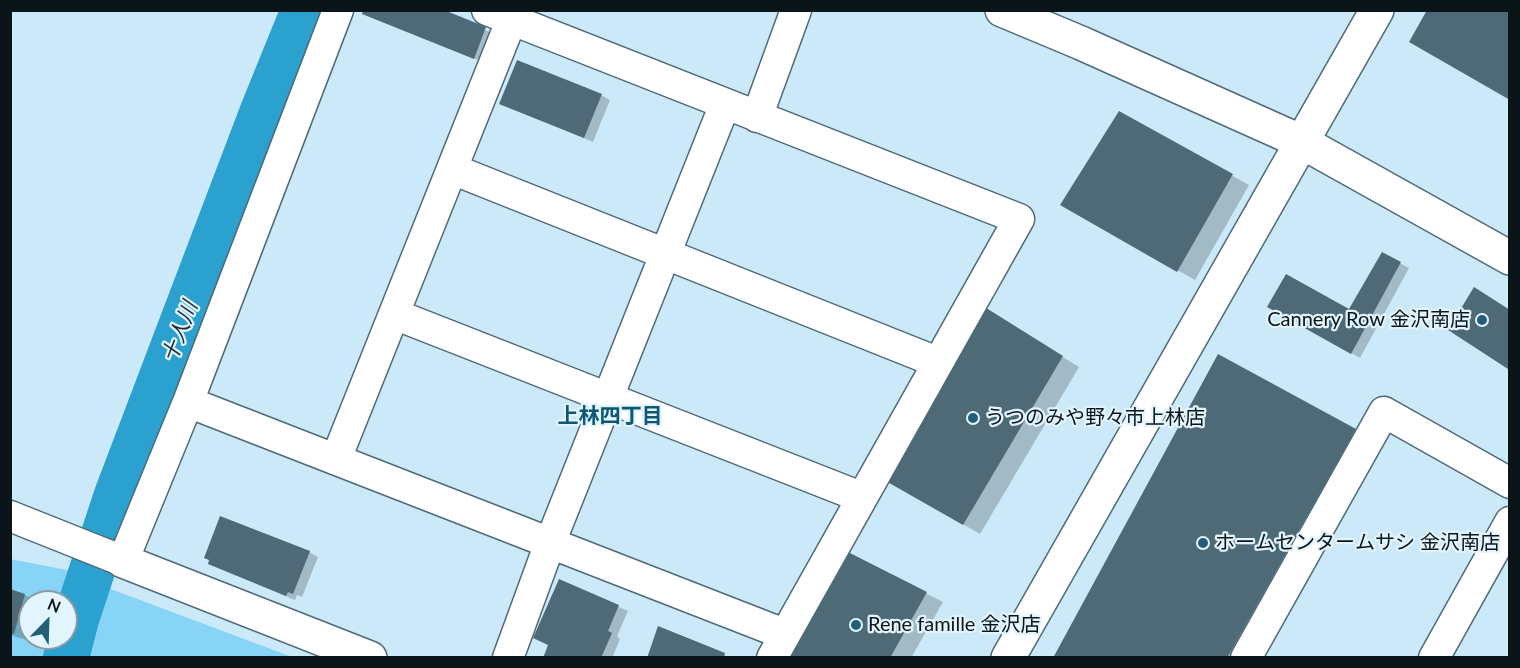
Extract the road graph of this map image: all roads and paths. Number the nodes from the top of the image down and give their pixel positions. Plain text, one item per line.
1 (338, 10) edge
2 (796, 10) edge
3 (1002, 10) edge
4 (1377, 10) edge
5 (499, 16) edge
6 (725, 104) junction
7 (757, 117) junction
8 (1302, 142) junction
9 (452, 170) junction
10 (666, 254) junction
11 (1509, 258) edge
12 (394, 314) junction
13 (937, 362) junction
14 (609, 398) junction
15 (188, 402) junction
16 (336, 459) junction
17 (1509, 483) edge
18 (861, 497) junction
19 (10, 516) edge
20 (1509, 522) edge
21 (550, 543) junction
22 (102, 552) junction
23 (778, 646) edge
24 (370, 657) edge
25 (508, 657) edge
26 (1008, 657) edge
27 (1246, 657) edge
28 (1434, 657) edge

1 - 15 street
2 - 7 street
3 - 8 street
4 - 8 street
5 - 6 street
5 - 9 street
6 - 7 street
6 - 10 street
7 - 13 street
8 - 11 street
8 - 26 street
9 - 10 street
9 - 12 street
10 - 13 street
10 - 14 street
12 - 14 street
12 - 16 street
13 - 18 street
14 - 18 street
14 - 21 street
15 - 16 street
15 - 22 street
16 - 21 street
17 - 27 street
18 - 23 street
19 - 22 street
20 - 28 street
21 - 23 street
21 - 25 street
22 - 24 street

